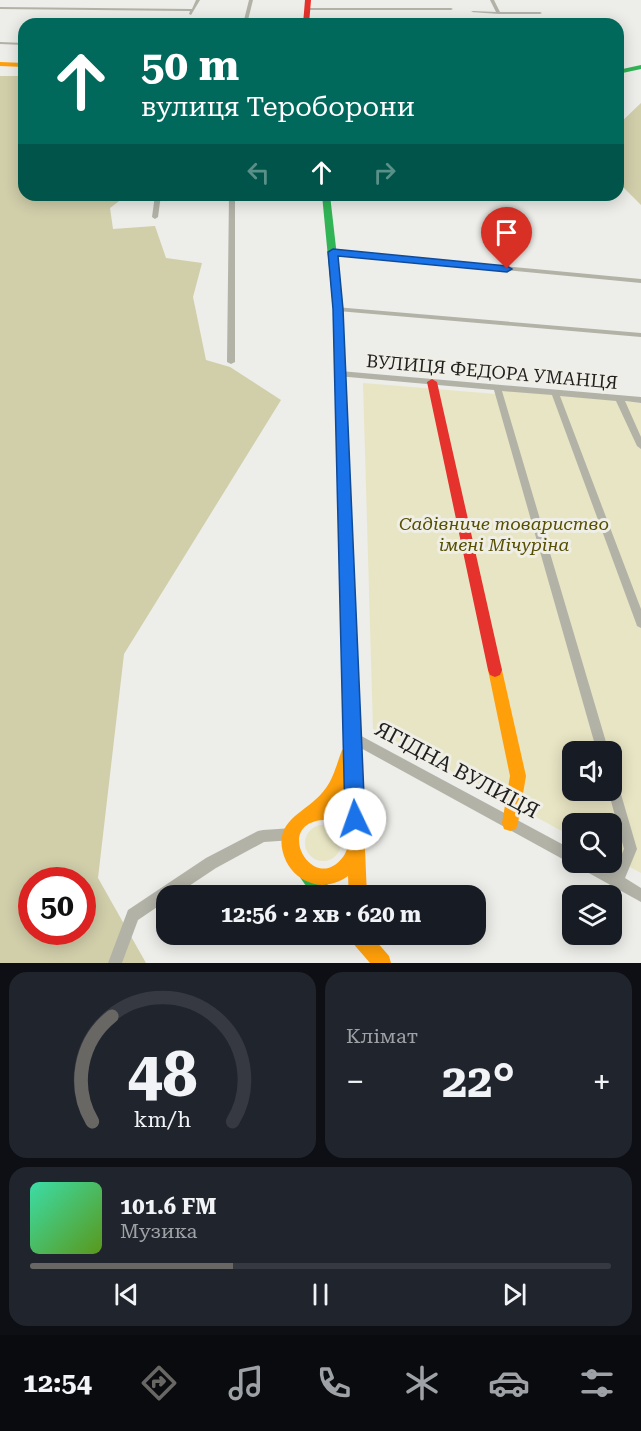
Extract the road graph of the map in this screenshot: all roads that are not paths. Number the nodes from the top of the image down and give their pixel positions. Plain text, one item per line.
1 (9, 0) edge
2 (123, 0) edge
3 (198, 0) edge
4 (251, 0) edge
5 (448, 0) edge
6 (492, 0) edge
7 (308, 4) edge
8 (0, 8) edge
9 (58, 9) junction
10 (117, 9) junction
11 (451, 9) junction
12 (193, 10) junction
13 (473, 12) dead end
14 (499, 13) junction
15 (540, 13) dead end
16 (453, 15) dead end
17 (49, 18) edge
18 (187, 18) edge
19 (246, 18) edge
20 (0, 43) edge
21 (18, 44) edge
22 (0, 64) edge
23 (18, 65) edge
24 (641, 67) edge
25 (624, 71) edge
26 (0, 72) edge
27 (18, 73) edge
28 (157, 201) edge
29 (232, 201) edge
30 (327, 201) edge
31 (155, 217) dead end
32 (333, 252) junction
33 (641, 281) edge
34 (338, 309) junction
35 (641, 335) edge
36 (231, 362) dead end
37 (340, 374) junction
38 (432, 382) junction
39 (498, 389) junction
40 (555, 392) junction
41 (619, 398) junction
42 (641, 400) edge
43 (641, 446) edge
44 (641, 623) edge
45 (352, 737) junction
46 (600, 741) edge
47 (617, 801) edge
48 (313, 812) junction
49 (510, 823) junction
50 (293, 834) junction
51 (355, 846) junction
52 (562, 851) edge
53 (306, 872) junction
54 (603, 873) edge
55 (617, 881) junction
56 (316, 885) edge
57 (357, 885) edge
58 (641, 895) edge
59 (367, 945) edge
60 (373, 945) edge
61 (115, 963) edge
62 (382, 963) edge

1 - 8 street
2 - 10 street
3 - 12 street
4 - 19 street
5 - 11 street
6 - 14 street
7 - 11 street
8 - 9 street
9 - 10 street
9 - 17 street
10 - 12 street
11 - 16 street
12 - 18 street
13 - 14 street
14 - 15 street
20 - 21 street
22 - 23 main road
24 - 25 main road
26 - 27 main road
28 - 31 street
29 - 36 street
30 - 32 main road
32 - 33 street
32 - 34 main road
34 - 35 street
34 - 37 main road
37 - 38 street, ВУЛИЦЯ ФЕДОРА УМАНЦЯ
37 - 45 main road
38 - 39 street, ВУЛИЦЯ ФЕДОРА УМАНЦЯ
38 - 49 main road
39 - 40 street, ВУЛИЦЯ ФЕДОРА УМАНЦЯ
39 - 46 street
40 - 41 street, ВУЛИЦЯ ФЕДОРА УМАНЦЯ
40 - 44 street
41 - 42 street, ВУЛИЦЯ ФЕДОРА УМАНЦЯ
41 - 43 street
45 - 48 main road
45 - 49 street, ЯГІДНА ВУЛИЦЯ
45 - 51 main road
47 - 55 street
48 - 50 main road
48 - 51 main road
49 - 52 street, ЯГІДНА ВУЛИЦЯ
50 - 53 main road
50 - 61 street
51 - 53 main road
51 - 57 main road
53 - 56 main road
54 - 55 street
55 - 58 street
59 - 62 main road
60 - 62 main road

